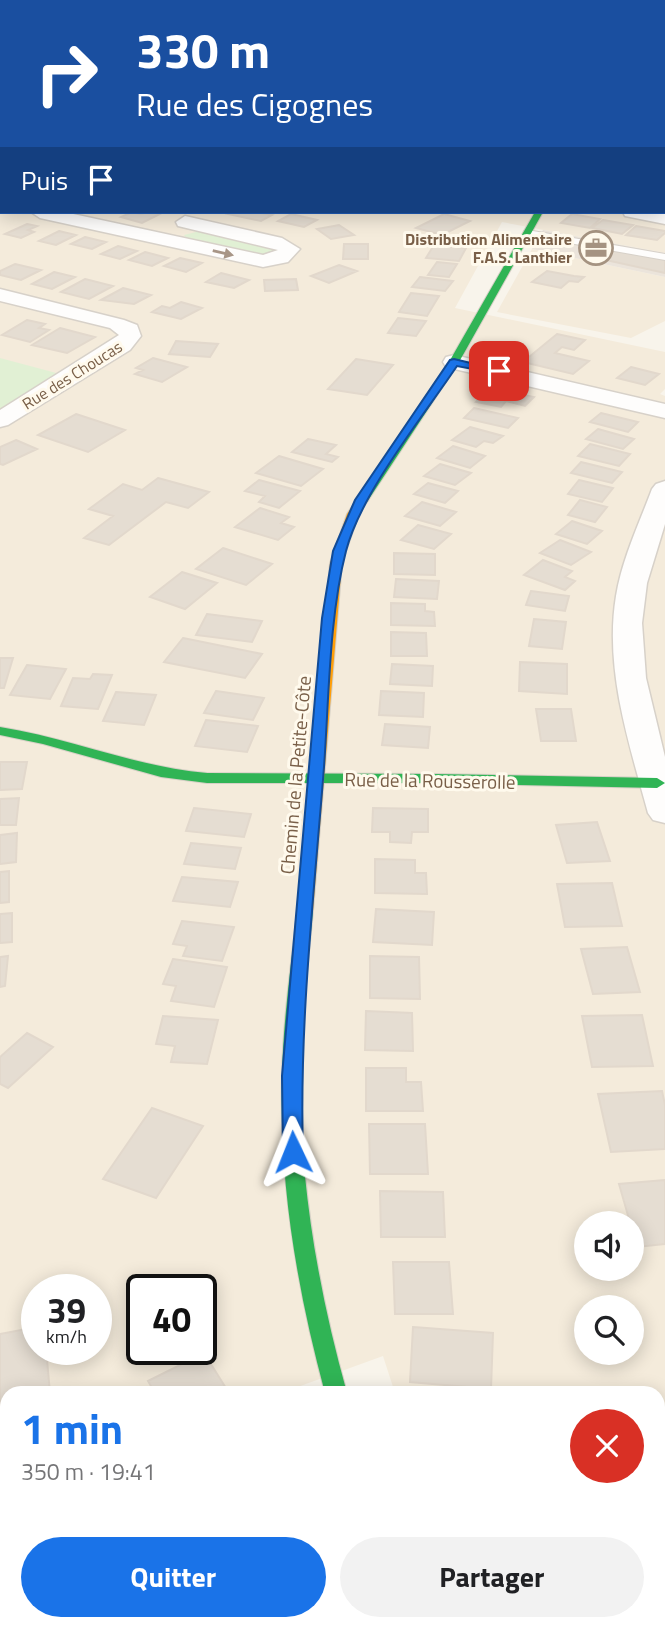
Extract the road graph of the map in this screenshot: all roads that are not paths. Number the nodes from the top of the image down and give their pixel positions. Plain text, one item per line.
1 (49, 214) edge
2 (200, 214) edge
3 (538, 214) edge
4 (643, 214) edge
5 (665, 218) edge
6 (185, 222) junction
7 (527, 233) junction
8 (156, 238) junction
9 (665, 257) edge
10 (0, 295) edge
11 (454, 362) junction
12 (665, 411) edge
13 (0, 421) edge
14 (665, 489) edge
15 (0, 731) edge
16 (316, 780) junction
17 (661, 798) edge
18 (335, 1386) edge

1 - 8 street
2 - 6 street
3 - 7 street, Chemin de la Petite-Côte
4 - 5 street
6 - 8 street
8 -> 6 street
7 - 9 lane
7 - 11 street, Chemin de la Petite-Côte
10 - 13 street, Rue des Choucas
11 - 12 street
11 - 16 street, Chemin de la Petite-Côte
14 - 17 street
15 - 16 street, Rue de la Rousserolle
16 - 17 street, Rue de la Rousserolle
16 - 18 street, Chemin de la Petite-Côte

